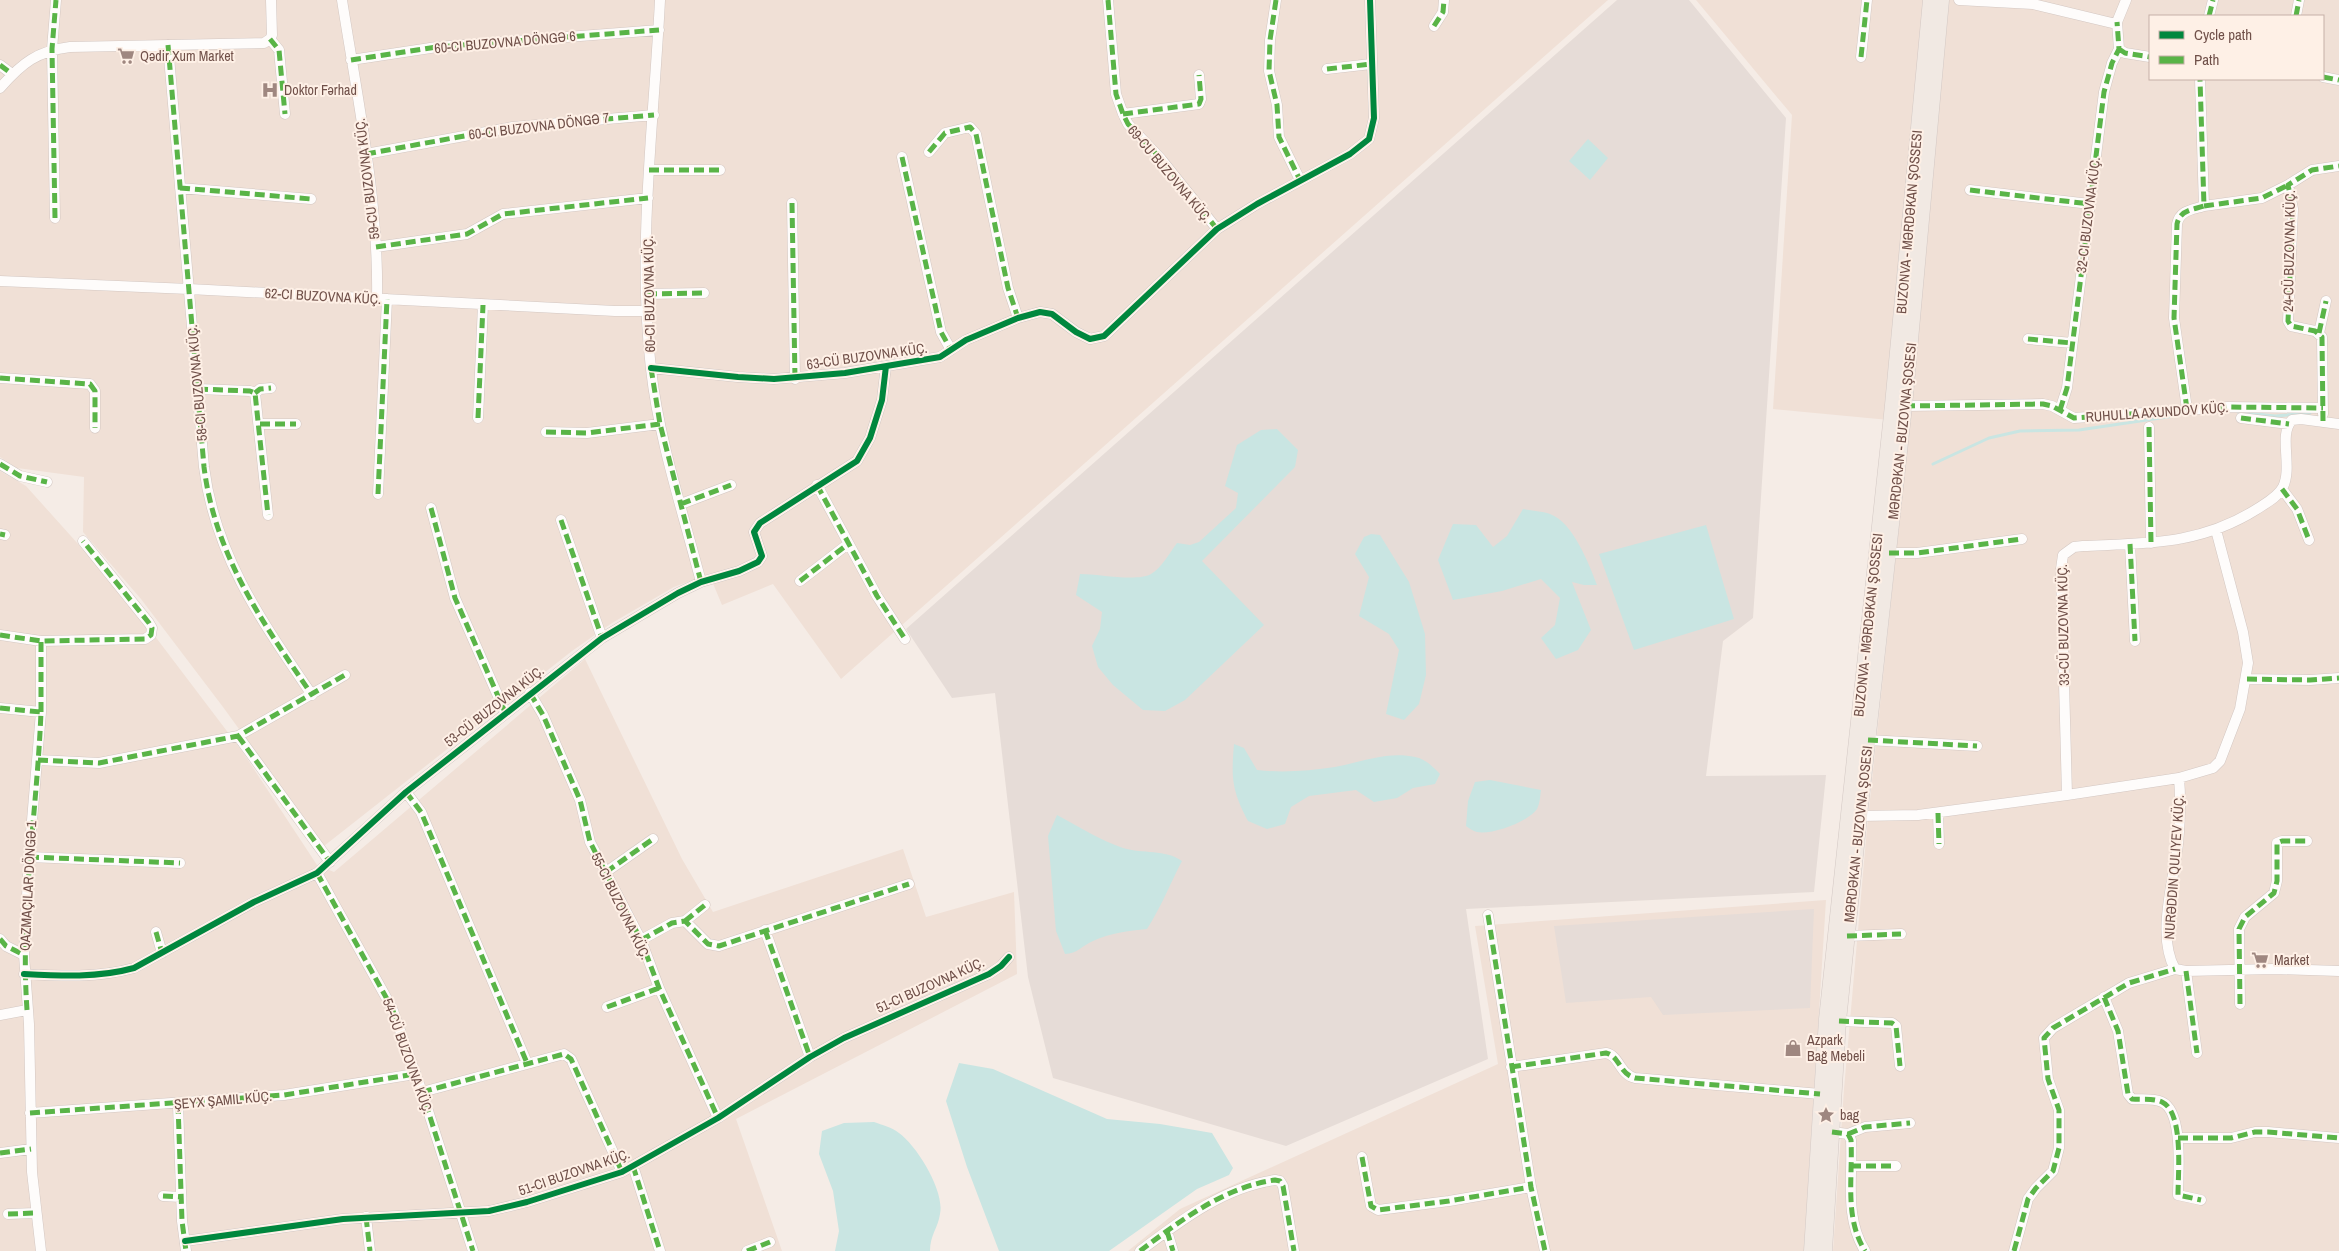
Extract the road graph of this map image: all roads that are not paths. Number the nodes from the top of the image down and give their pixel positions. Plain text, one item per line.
1 (56, 0) edge
2 (271, 0) edge
3 (342, 0) edge
4 (660, 0) edge
5 (1108, 0) edge
6 (1276, 0) edge
7 (1370, 0) edge
8 (1444, 0) edge
9 (1867, 0) edge
10 (1930, 0) edge
11 (1942, 0) edge
12 (1959, 0) edge
13 (2126, 0) edge
14 (2213, 0) edge
15 (2298, 0) edge
16 (2209, 15) edge
17 (2296, 15) edge
18 (2117, 22) junction
19 (1434, 26) dead end
20 (658, 30) junction
21 (270, 39) junction
22 (168, 45) junction
23 (52, 49) junction
24 (2119, 49) junction
25 (1861, 57) dead end
26 (2149, 57) edge
27 (352, 60) junction
28 (1371, 64) junction
29 (0, 65) edge
30 (1327, 69) dead end
31 (12, 74) junction
32 (1199, 75) dead end
33 (2324, 77) edge
34 (2200, 80) edge
35 (2339, 80) edge
36 (0, 88) edge
37 (285, 114) dead end
38 (1122, 114) junction
39 (654, 115) junction
40 (929, 152) dead end
41 (366, 154) junction
42 (902, 158) dead end
43 (2339, 166) edge
44 (649, 170) junction
45 (720, 170) dead end
46 (1300, 180) junction
47 (2288, 185) junction
48 (180, 188) junction
49 (1970, 190) dead end
50 (648, 198) junction
51 (311, 199) dead end
52 (792, 203) dead end
53 (2090, 204) junction
54 (2204, 206) junction
55 (55, 218) dead end
56 (1216, 229) junction
57 (376, 247) junction
58 (0, 281) edge
59 (189, 289) junction
60 (704, 293) dead end
61 (647, 294) junction
62 (382, 299) junction
63 (2326, 301) dead end
64 (482, 305) junction
65 (646, 311) junction
66 (1018, 318) junction
67 (2319, 333) junction
68 (2028, 339) dead end
69 (2072, 343) junction
70 (951, 350) junction
71 (886, 366) junction
72 (651, 368) junction
73 (0, 378) edge
74 (795, 378) junction
75 (271, 388) dead end
76 (198, 389) junction
77 (255, 393) junction
78 (1905, 406) junction
79 (2323, 408) junction
80 (2187, 409) junction
81 (2060, 410) junction
82 (478, 418) dead end
83 (2241, 418) dead end
84 (2323, 421) junction
85 (260, 424) junction
86 (296, 424) dead end
87 (660, 424) junction
88 (2289, 424) junction
89 (2339, 424) edge
90 (2149, 426) dead end
91 (95, 428) dead end
92 (546, 432) dead end
93 (0, 464) edge
94 (47, 482) dead end
95 (731, 485) dead end
96 (817, 485) junction
97 (2282, 489) junction
98 (378, 494) dead end
99 (681, 504) junction
100 (431, 508) dead end
101 (268, 514) dead end
102 (562, 520) dead end
103 (2216, 530) junction
104 (2022, 539) dead end
105 (2309, 540) dead end
106 (83, 541) dead end
107 (2151, 543) junction
108 (848, 544) junction
109 (2130, 544) junction
110 (1889, 553) junction
111 (800, 581) dead end
112 (701, 582) junction
113 (0, 635) edge
114 (602, 638) junction
115 (905, 639) dead end
116 (41, 640) junction
117 (2135, 641) dead end
118 (345, 675) dead end
119 (2247, 678) junction
120 (2339, 678) edge
121 (530, 693) junction
122 (312, 695) junction
123 (0, 708) edge
124 (41, 712) junction
125 (505, 712) junction
126 (238, 736) junction
127 (1868, 740) junction
128 (1977, 746) dead end
129 (38, 760) junction
130 (2179, 778) junction
131 (406, 792) junction
132 (2067, 795) junction
133 (1938, 812) junction
134 (1860, 816) junction
135 (653, 839) dead end
136 (2307, 841) dead end
137 (1939, 844) dead end
138 (29, 857) junction
139 (330, 862) junction
140 (180, 864) dead end
141 (606, 872) junction
142 (317, 873) junction
143 (908, 884) dead end
144 (705, 905) dead end
145 (1488, 915) dead end
146 (685, 921) junction
147 (765, 930) junction
148 (156, 932) dead end
149 (1902, 934) dead end
150 (1848, 936) junction
151 (0, 939) edge
152 (641, 940) junction
153 (162, 953) junction
154 (24, 955) junction
155 (1009, 957) dead end
156 (2175, 969) junction
157 (2239, 970) junction
158 (2339, 971) edge
159 (2186, 972) junction
160 (24, 974) junction
161 (659, 988) junction
162 (2104, 997) junction
163 (2240, 1004) dead end
164 (607, 1007) dead end
165 (27, 1010) junction
166 (0, 1015) edge
167 (1839, 1021) junction
168 (2196, 1053) dead end
169 (810, 1057) junction
170 (527, 1063) junction
171 (1900, 1066) dead end
172 (1511, 1067) junction
173 (415, 1074) junction
174 (422, 1092) junction
175 (1820, 1094) junction
176 (178, 1104) junction
177 (30, 1114) junction
178 (718, 1118) junction
179 (1910, 1123) dead end
180 (1832, 1132) junction
181 (1848, 1134) junction
182 (2178, 1138) junction
183 (2339, 1138) edge
184 (31, 1149) junction
185 (0, 1153) edge
186 (1362, 1157) dead end
187 (633, 1166) junction
188 (1851, 1166) junction
189 (1896, 1166) dead end
190 (622, 1172) junction
191 (1531, 1187) junction
192 (162, 1196) dead end
193 (181, 1197) junction
194 (2201, 1200) dead end
195 (460, 1212) junction
196 (8, 1214) dead end
197 (36, 1214) junction
198 (366, 1217) junction
199 (1167, 1231) junction
200 (770, 1242) dead end
201 (185, 1246) edge
202 (40, 1251) edge
203 (370, 1251) edge
204 (473, 1251) edge
205 (660, 1251) edge
206 (747, 1251) edge
207 (1140, 1251) edge
208 (1173, 1251) edge
209 (1294, 1251) edge
210 (1545, 1251) edge
211 (1811, 1251) edge
212 (1824, 1251) edge
213 (1865, 1251) edge
214 (2014, 1251) edge

1 - 23 street
2 - 21 street
3 - 27 street, 59-CU BUZOVNA KÜÇ.
4 - 20 street
5 - 38 street, 69-CU BUZOVNA KÜÇ.
6 - 46 street
7 - 28 street
8 - 19 street
9 - 25 street
10 - 175 main road, BUZONVA - MƏRDƏKAN ŞOSSESI
11 - 78 main road, MƏRDƏKAN - BUZOVNA ŞOSESI
12 - 18 street
13 - 18 street, 32-CI BUZOVNA KÜÇ.
14 - 16 street
15 - 17 street
18 - 24 street, 32-CI BUZOVNA KÜÇ.
20 - 27 street
20 - 39 street
21 - 22 street
21 - 37 street
22 - 23 street
22 - 48 street, 58-CI BUZOVNA KÜÇ.
23 - 31 street
23 - 55 street
24 - 26 street
24 - 53 street, 32-CI BUZOVNA KÜÇ.
27 - 41 street, 59-CU BUZOVNA KÜÇ.
28 - 30 street
28 - 46 street
29 - 31 street
31 - 36 street
32 - 38 street
33 - 35 street
34 - 54 street
38 - 56 street, 69-CU BUZOVNA KÜÇ.
39 - 41 street
39 - 44 street
40 - 66 street
41 - 57 street, 59-CU BUZOVNA KÜÇ.
42 - 70 street
43 - 47 street, 24-CÜ BUZOVNA KÜÇ.
44 - 45 street
44 - 50 street
46 - 56 street
47 - 54 street
47 - 67 street, 24-CÜ BUZOVNA KÜÇ.
48 - 51 street
48 - 59 street, 58-CI BUZOVNA KÜÇ.
49 - 53 street
50 - 57 street
50 - 61 street
52 - 74 street
53 - 69 street, 32-CI BUZOVNA KÜÇ.
54 - 80 street
56 - 66 street, 63-CÜ BUZOVNA KÜÇ.
57 - 62 street, 59-CU BUZOVNA KÜÇ.
58 - 59 street, 62-CI BUZOVNA KÜÇ.
59 - 62 street, 62-CI BUZOVNA KÜÇ.
59 - 76 street, 58-CI BUZOVNA KÜÇ.
60 - 61 street
61 - 65 street
62 - 64 street, 62-CI BUZOVNA KÜÇ.
62 - 98 street, 59-CU BUZOVNA KÜÇ.
63 - 67 street
64 - 65 street, 62-CI BUZOVNA KÜÇ.
64 - 82 street
65 - 72 street
66 - 70 street, 63-CÜ BUZOVNA KÜÇ.
67 - 79 street
68 - 69 street
69 - 81 street, 32-CI BUZOVNA KÜÇ.
70 - 71 street, 63-CÜ BUZOVNA KÜÇ.
71 - 74 street, 63-CÜ BUZOVNA KÜÇ.
71 - 96 street, 53-CÜ BUZOVNA KÜÇ.
72 - 74 street, 63-CÜ BUZOVNA KÜÇ.
72 - 87 street
73 - 91 street
75 - 77 street
76 - 77 street
76 - 122 street, 58-CI BUZOVNA KÜÇ.
77 - 85 street
78 - 81 street, RUHULLA AXUNDOV KÜÇ.
78 - 110 main road, MƏRDƏKAN - BUZOVNA ŞOSESI
79 - 80 street, RUHULLA AXUNDOV KÜÇ.
79 - 84 street
80 - 81 street, RUHULLA AXUNDOV KÜÇ.
83 - 88 street
84 - 88 street
84 - 89 street
85 - 86 street
85 - 101 street
87 - 92 street
87 - 99 street
88 - 97 street
90 - 107 street
93 - 94 street
95 - 99 street
96 - 108 street
96 - 112 street, 53-CÜ BUZOVNA KÜÇ.
97 - 103 street, 33-CÜ BUZOVNA KÜÇ.
97 - 105 street
99 - 112 street
100 - 125 street
102 - 114 street
103 - 107 street, 33-CÜ BUZOVNA KÜÇ.
103 - 119 street, NURƏDDIN QULIYEV KÜÇ.
104 - 110 street
106 - 116 street
107 - 109 street, 33-CÜ BUZOVNA KÜÇ.
108 - 111 street
108 - 115 street
109 - 117 street
109 - 132 street, 33-CÜ BUZOVNA KÜÇ.
110 - 127 main road, MƏRDƏKAN - BUZOVNA ŞOSESI
112 - 114 street, 53-CÜ BUZOVNA KÜÇ.
113 - 116 street
114 - 121 street, 53-CÜ BUZOVNA KÜÇ.
116 - 124 street
118 - 122 street
119 - 120 street
119 - 130 street, NURƏDDIN QULIYEV KÜÇ.
121 - 125 street, 53-CÜ BUZOVNA KÜÇ.
121 - 141 street, 55-CI BUZOVNA KÜÇ.
122 - 126 street
123 - 124 street
124 - 129 street
125 - 131 street, 53-CÜ BUZOVNA KÜÇ.
126 - 129 street
126 - 139 street
127 - 128 street
127 - 134 main road, MƏRDƏKAN - BUZOVNA ŞOSESI
129 - 138 street
130 - 132 street, NURƏDDIN QULIYEV KÜÇ.
130 - 156 street, NURƏDDIN QULIYEV KÜÇ.
131 - 139 street, 53-CÜ BUZOVNA KÜÇ.
131 - 170 street
132 - 133 street
133 - 134 street
133 - 137 street
134 - 150 main road, MƏRDƏKAN - BUZOVNA ŞOSESI
135 - 141 street
136 - 157 street
138 - 140 street
138 - 154 street
139 - 142 street, 53-CÜ BUZOVNA KÜÇ.
141 - 152 street, 55-CI BUZOVNA KÜÇ.
142 - 153 street, 53-CÜ BUZOVNA KÜÇ.
142 - 173 street, 54-CÜ BUZOVNA KÜÇ.
143 - 147 street
144 - 146 street
145 - 172 street
146 - 147 street
146 - 152 street
147 - 169 street
148 - 153 street
149 - 150 street
150 - 167 main road, MƏRDƏKAN - BUZOVNA ŞOSESI
151 - 154 street
152 - 161 street, 55-CI BUZOVNA KÜÇ.
153 - 160 street, 53-CÜ BUZOVNA KÜÇ.
154 - 160 street
155 - 169 street, 51-CI BUZOVNA KÜÇ.
156 - 159 street
156 - 162 street
157 - 158 street
157 - 159 street
157 - 163 street
159 - 168 street
160 - 165 street
161 - 164 street
161 - 178 street, 55-CI BUZOVNA KÜÇ.
162 - 182 street
162 - 214 street
165 - 166 street
165 - 177 street
167 - 171 street
167 - 180 main road, MƏRDƏKAN - BUZOVNA ŞOSESI
169 - 178 street, 51-CI BUZOVNA KÜÇ.
170 - 174 street
170 - 190 street
172 - 175 street
172 - 191 street
173 - 174 street, 54-CÜ BUZOVNA KÜÇ.
173 - 176 street, ŞEYX ŞAMIL KÜÇ.
174 - 195 street, 54-CÜ BUZOVNA KÜÇ.
175 - 211 main road, BUZONVA - MƏRDƏKAN ŞOSSESI
176 - 177 street, ŞEYX ŞAMIL KÜÇ.
176 - 193 street
177 - 184 street
178 - 187 street, 51-CI BUZOVNA KÜÇ.
179 - 181 street
180 - 181 street
180 - 212 main road, MƏRDƏKAN - BUZOVNA ŞOSESI
181 - 188 street
182 - 183 street
182 - 194 street
184 - 185 street
184 - 197 street
186 - 191 street
187 - 190 street, 51-CI BUZOVNA KÜÇ.
187 - 205 street
188 - 189 street
188 - 213 street
190 - 195 street, 51-CI BUZOVNA KÜÇ.
191 - 210 street
192 - 193 street
193 - 201 street
195 - 198 street, 51-CI BUZOVNA KÜÇ.
195 - 204 street, 54-CÜ BUZOVNA KÜÇ.
196 - 197 street
197 - 202 street
198 - 201 street, 51-CI BUZOVNA KÜÇ.
198 - 203 street
199 - 207 street
199 - 208 street
199 - 209 street
200 - 206 street

